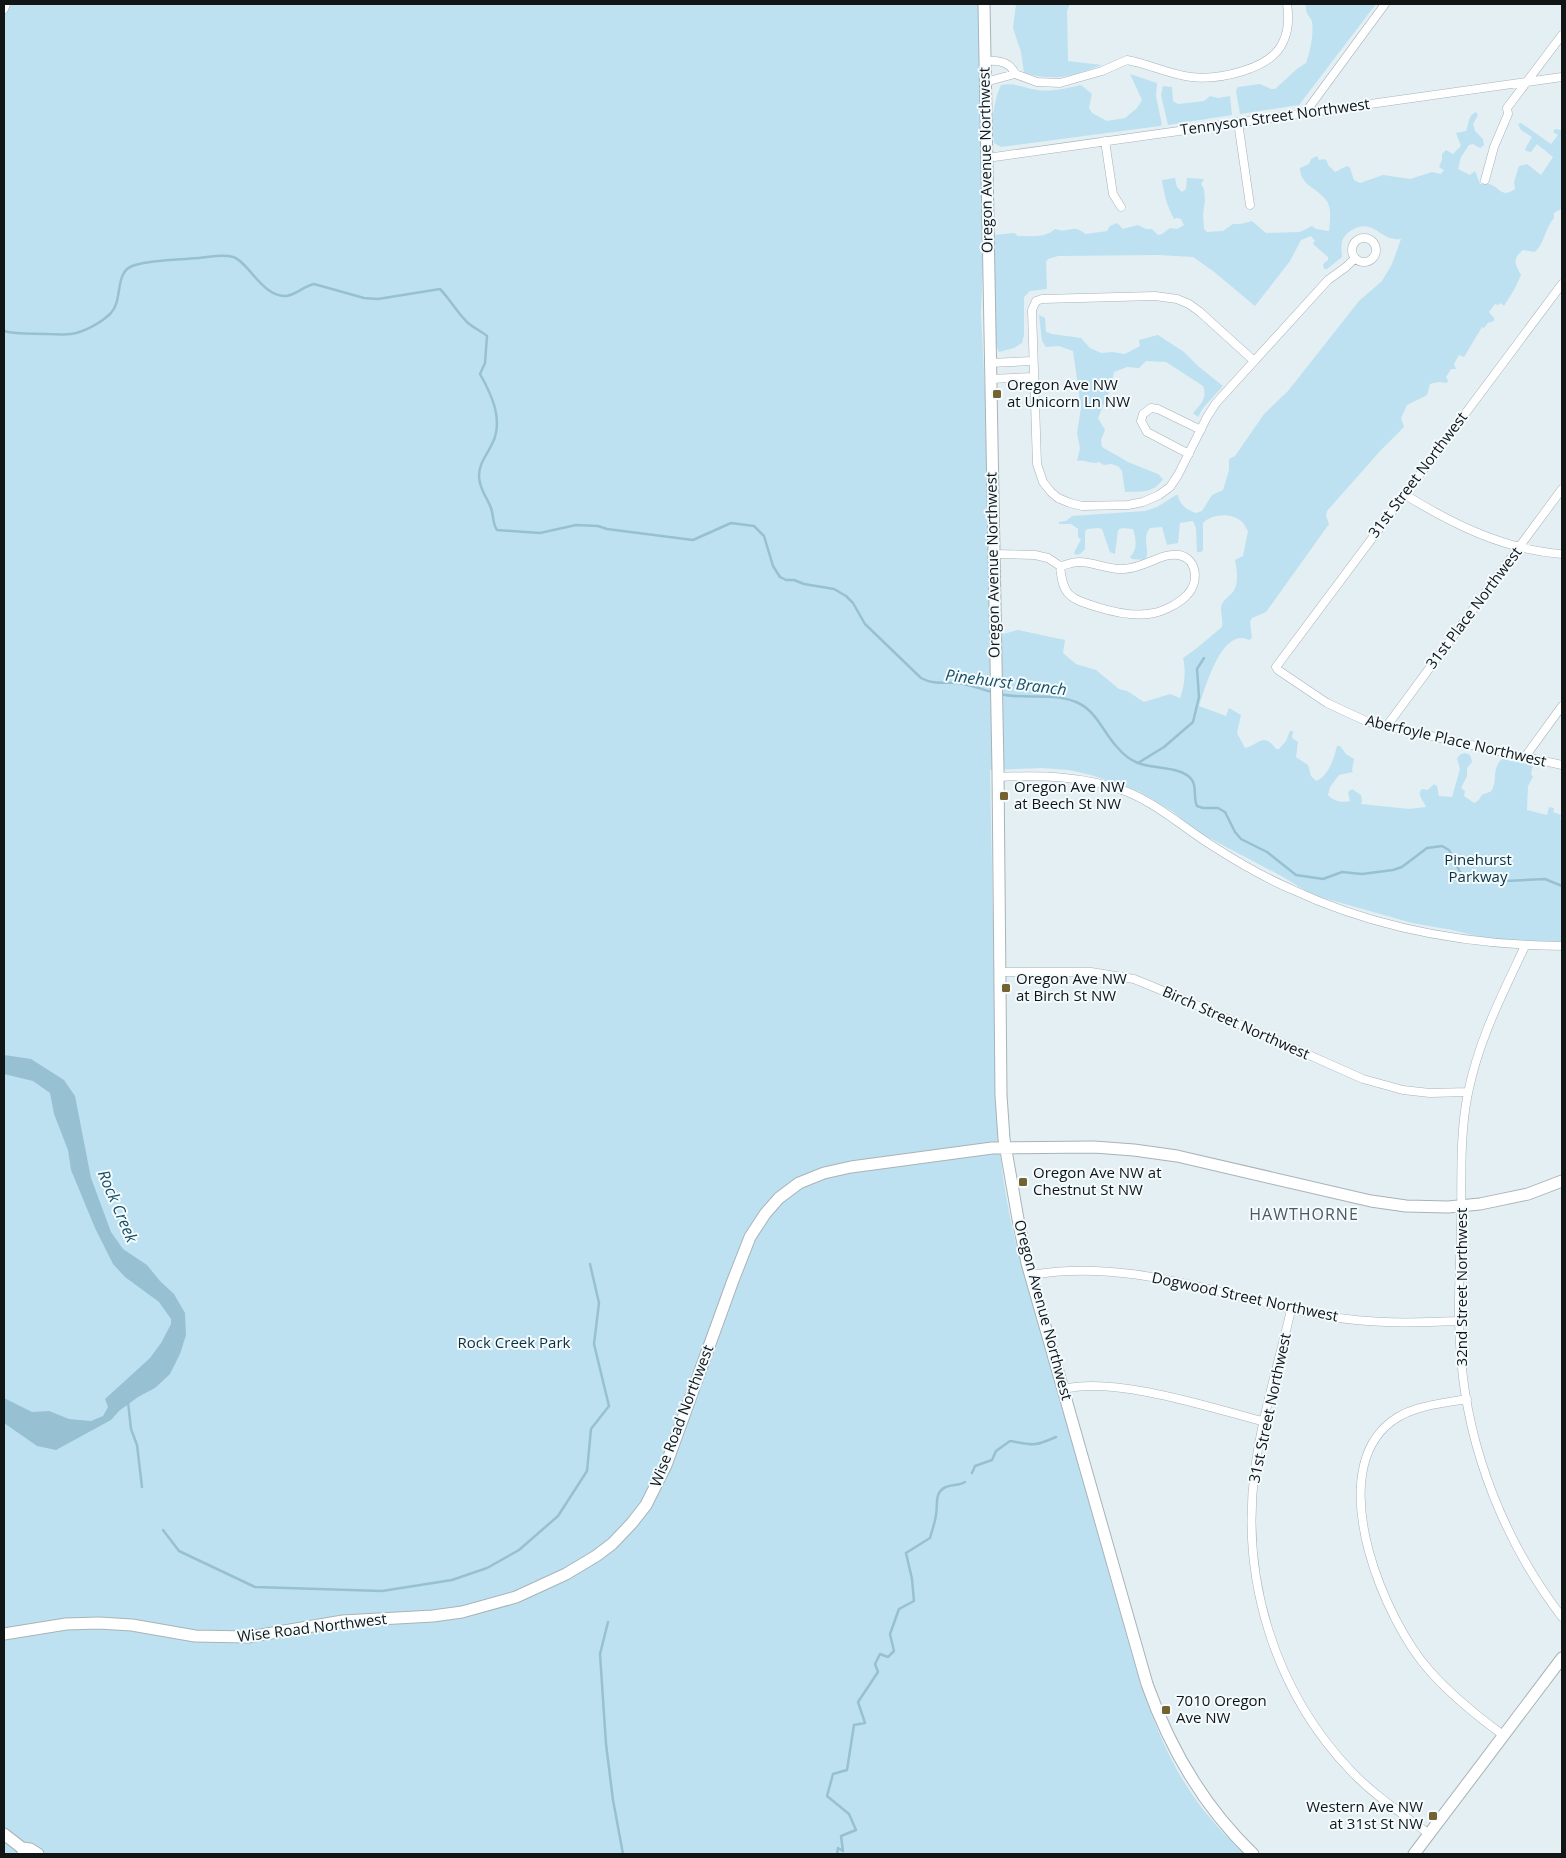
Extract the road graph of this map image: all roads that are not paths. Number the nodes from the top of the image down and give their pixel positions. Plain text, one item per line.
1 (6, 4) edge
2 (984, 4) edge
3 (1287, 4) edge
4 (1385, 4) edge
5 (4, 9) edge
6 (1562, 35) edge
7 (985, 61) junction
8 (1015, 74) junction
9 (1562, 77) edge
10 (986, 82) junction
11 (1526, 82) junction
12 (1304, 113) junction
13 (1238, 122) junction
14 (1105, 141) junction
15 (987, 158) junction
16 (1484, 180) dead end
17 (1250, 205) dead end
18 (1121, 207) dead end
19 (1355, 258) dead end
20 (1562, 284) edge
21 (1254, 360) junction
22 (1032, 361) junction
23 (989, 363) junction
24 (1033, 377) junction
25 (990, 378) junction
26 (1201, 430) junction
27 (1189, 454) junction
28 (1562, 489) edge
29 (1404, 494) junction
30 (1519, 547) junction
31 (993, 554) junction
32 (1562, 554) edge
33 (1060, 566) junction
34 (1276, 666) joint
35 (1562, 706) edge
36 (1386, 727) junction
37 (1525, 757) junction
38 (1562, 765) edge
39 (998, 777) junction
40 (1525, 946) junction
41 (1562, 946) edge
42 (1000, 972) junction
43 (1468, 1092) junction
44 (1006, 1148) junction
45 (1562, 1181) edge
46 (1461, 1206) junction
47 (1030, 1275) junction
48 (1291, 1310) junction
49 (1459, 1322) junction
50 (1064, 1389) junction
51 (1466, 1399) junction
52 (1265, 1422) junction
53 (1562, 1617) edge
54 (4, 1634) edge
55 (1562, 1658) edge
56 (1504, 1735) junction
57 (4, 1834) edge
58 (1429, 1834) junction
59 (23, 1851) edge
60 (38, 1854) edge
61 (1253, 1854) edge
62 (1414, 1854) edge

1 - 5 street
2 - 7 street, Oregon Avenue Northwest
3 - 8 street
4 - 12 street
6 - 11 street
7 - 8 street
7 - 10 street, Oregon Avenue Northwest
8 - 10 street
9 - 11 street, Tennyson Street Northwest
10 - 15 street, Oregon Avenue Northwest
11 - 12 street, Tennyson Street Northwest
11 - 16 street
12 - 13 street, Tennyson Street Northwest
13 - 14 street, Tennyson Street Northwest
13 - 17 street
14 - 15 street, Tennyson Street Northwest
14 - 18 street
15 - 23 street, Oregon Avenue Northwest
19 - 21 street
20 - 29 street, 31st Street Northwest
21 - 22 street
21 - 26 street
22 - 23 street
22 - 24 street
23 - 25 street, Oregon Avenue Northwest
24 - 25 street
24 - 27 street
25 - 31 street, Oregon Avenue Northwest
26 - 27 street
26 - 27 street
28 - 30 street, 31st Place Northwest
29 - 30 street
29 - 34 street, 31st Street Northwest
30 - 32 street
30 - 36 street, 31st Place Northwest
31 - 33 street
31 - 39 street, Oregon Avenue Northwest
33 - 33 street
34 - 36 street, Aberfoyle Place Northwest
35 - 37 street
36 - 37 street, Aberfoyle Place Northwest
37 - 38 street, Aberfoyle Place Northwest
39 - 40 street
39 - 42 street, Oregon Avenue Northwest
40 - 41 street
40 - 43 street, 32nd Street Northwest
42 - 43 street, Birch Street Northwest
42 - 44 street, Oregon Avenue Northwest
43 - 46 street, 32nd Street Northwest
44 - 46 street, Wise Road Northwest
44 - 47 street, Oregon Avenue Northwest
44 - 54 street, Wise Road Northwest
45 - 46 street, Wise Road Northwest
46 - 49 street, 32nd Street Northwest
47 - 48 street, Dogwood Street Northwest
47 - 50 street, Oregon Avenue Northwest
48 - 49 street, Dogwood Street Northwest
48 - 52 street, 31st Street Northwest
49 - 51 street, 32nd Street Northwest
50 - 52 street
50 - 61 street, Oregon Avenue Northwest
51 - 53 street, 32nd Street Northwest
51 - 56 street
52 - 58 street, 31st Street Northwest
55 - 56 street
56 - 58 street
57 - 59 street
58 - 62 street
59 - 60 street

